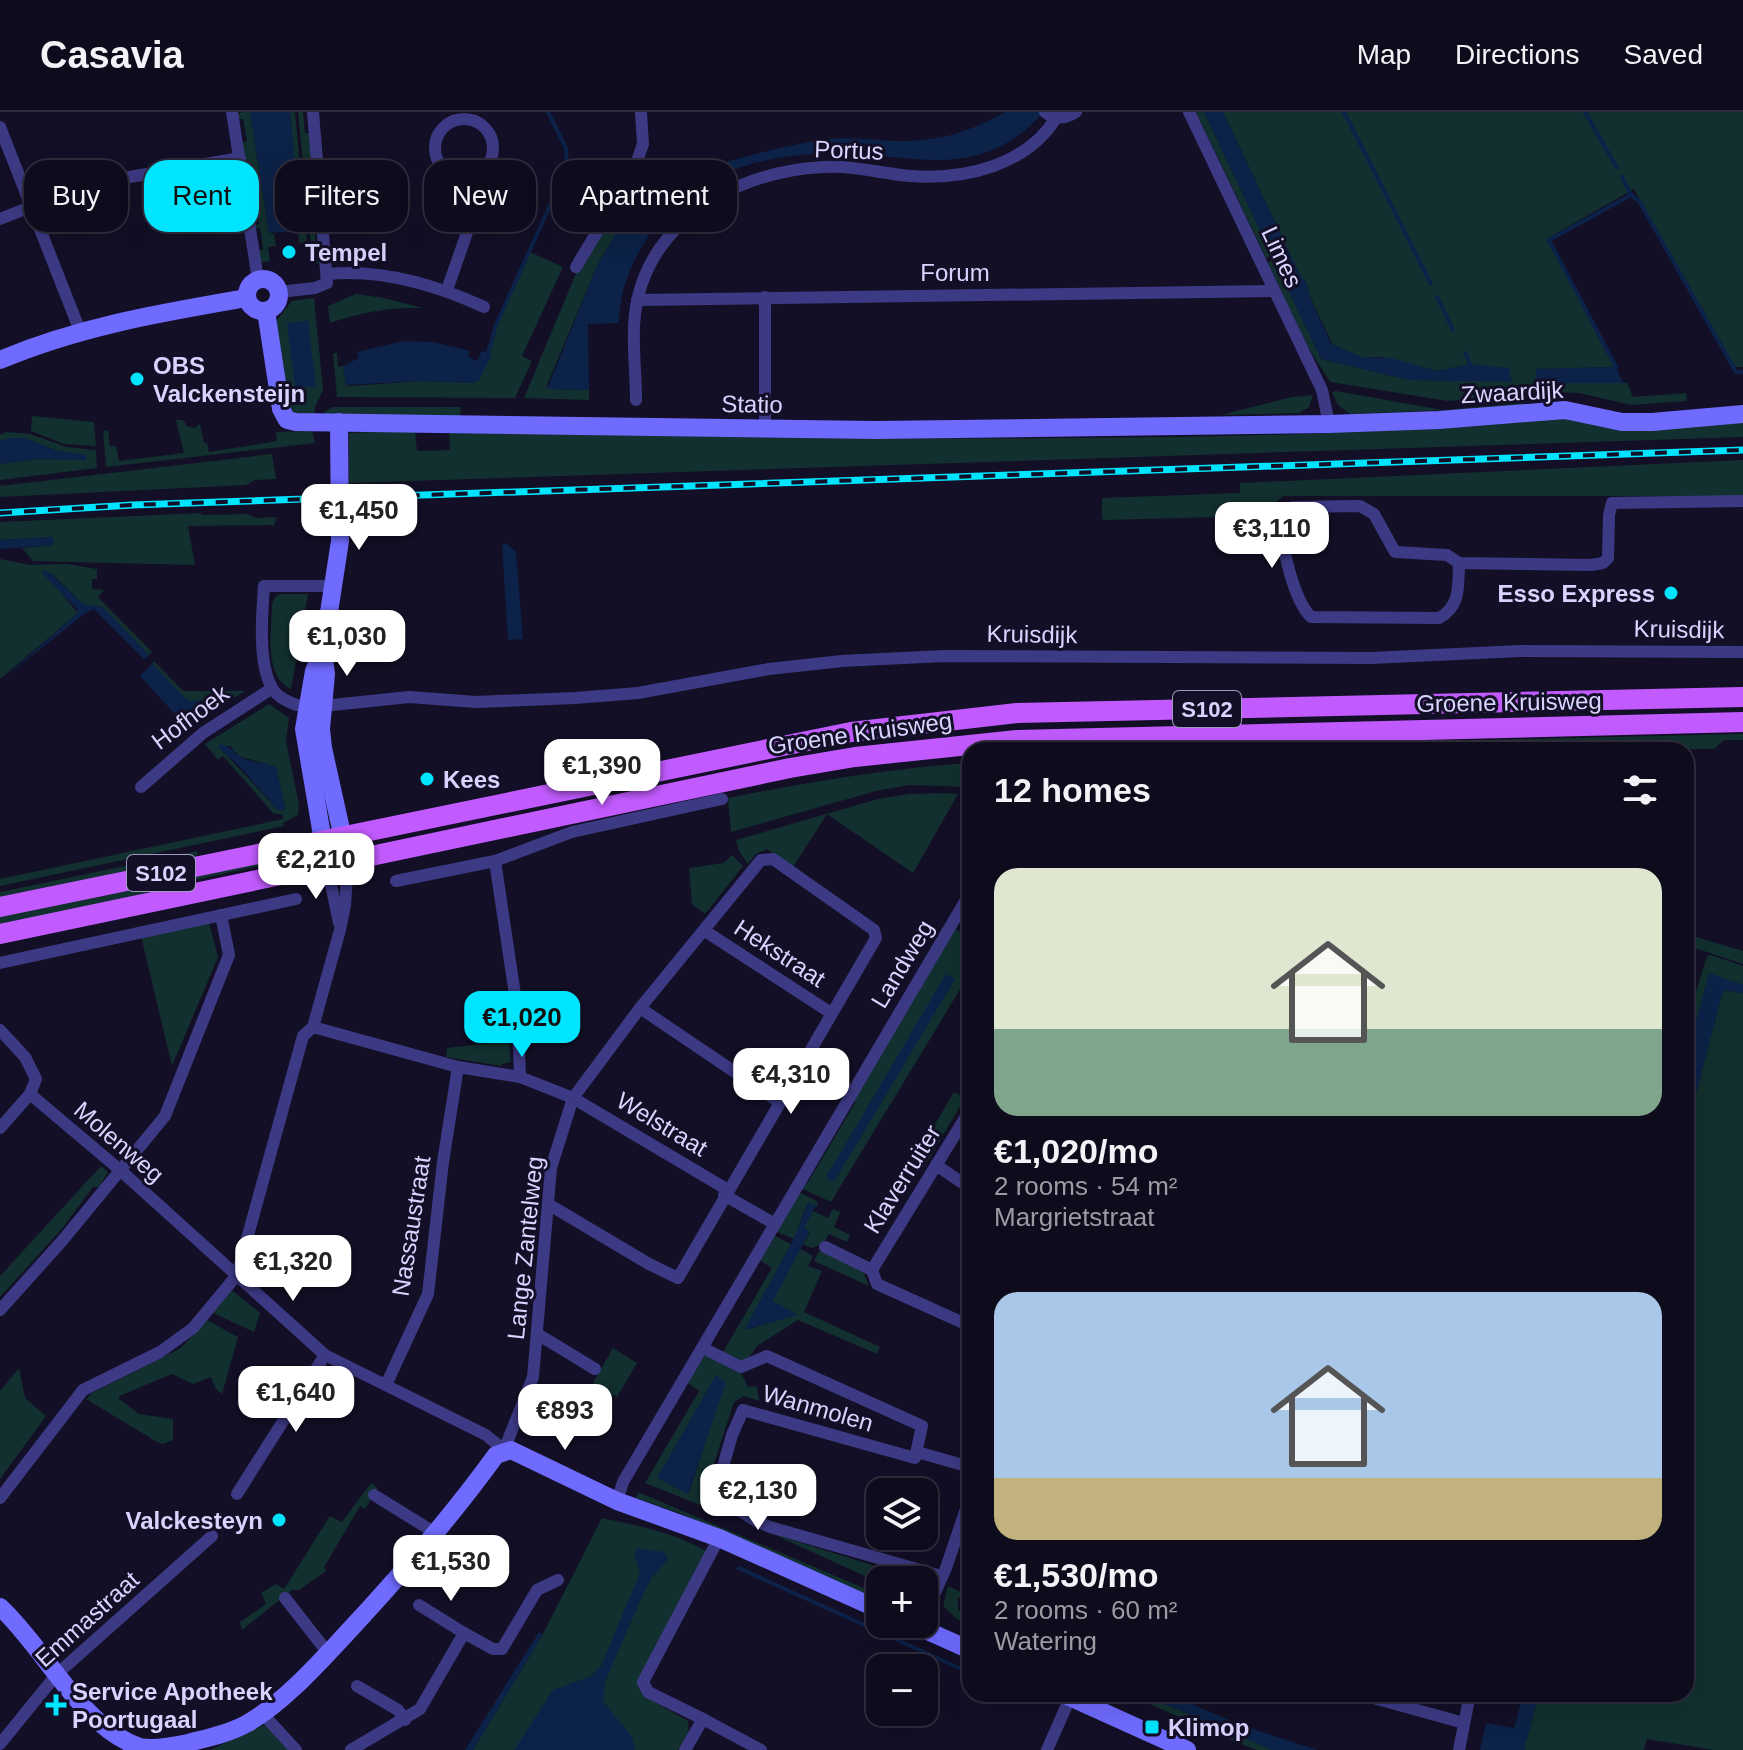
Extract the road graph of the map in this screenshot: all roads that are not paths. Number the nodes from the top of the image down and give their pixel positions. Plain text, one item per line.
1 (232, 112) edge
2 (313, 112) edge
3 (641, 112) edge
4 (1076, 112) edge
5 (1189, 112) edge
6 (1049, 115) edge
7 (448, 117) edge
8 (0, 127) edge
9 (240, 158) junction
10 (438, 160) edge
11 (491, 160) edge
12 (128, 177) edge
13 (24, 188) edge
14 (24, 209) edge
15 (0, 219) edge
16 (41, 232) edge
17 (467, 232) edge
18 (576, 267) dead end
19 (328, 274) junction
20 (258, 280) junction
21 (447, 290) junction
22 (1274, 291) junction
23 (279, 292) junction
24 (765, 297) junction
25 (247, 298) junction
26 (637, 300) junction
27 (484, 307) dead end
28 (266, 311) junction
29 (80, 331) junction
30 (0, 360) edge
31 (636, 400) dead end
32 (1743, 414) edge
33 (339, 422) junction
34 (1329, 424) junction
35 (765, 427) junction
36 (1743, 501) edge
37 (1459, 563) junction
38 (333, 586) junction
39 (1743, 652) edge
40 (271, 689) junction
41 (1743, 697) edge
42 (316, 706) junction
43 (1743, 722) edge
44 (993, 742) edge
45 (962, 745) edge
46 (141, 787) dead end
47 (722, 799) dead end
48 (343, 836) junction
49 (322, 840) junction
50 (348, 861) junction
51 (495, 861) junction
52 (327, 865) junction
53 (396, 881) dead end
54 (296, 899) dead end
55 (0, 907) edge
56 (962, 907) edge
57 (221, 915) junction
58 (340, 930) junction
59 (705, 931) junction
60 (0, 934) edge
61 (0, 963) edge
62 (640, 1008) junction
63 (831, 1013) junction
64 (313, 1027) junction
65 (0, 1030) edge
66 (458, 1067) junction
67 (520, 1077) junction
68 (30, 1094) junction
69 (573, 1098) junction
70 (779, 1102) junction
71 (962, 1123) edge
72 (0, 1128) edge
73 (936, 1165) junction
74 (120, 1170) junction
75 (962, 1183) edge
76 (726, 1192) junction
77 (548, 1204) junction
78 (775, 1224) junction
79 (825, 1247) dead end
80 (872, 1270) junction
81 (237, 1275) junction
82 (0, 1310) edge
83 (962, 1322) edge
84 (539, 1335) junction
85 (703, 1348) junction
86 (325, 1355) junction
87 (595, 1369) dead end
88 (386, 1385) junction
89 (504, 1450) junction
90 (917, 1452) junction
91 (962, 1465) edge
92 (237, 1494) dead end
93 (374, 1495) dead end
94 (0, 1498) edge
95 (617, 1501) junction
96 (437, 1534) junction
97 (212, 1536) dead end
98 (962, 1536) edge
99 (719, 1538) junction
100 (941, 1576) junction
101 (558, 1580) dead end
102 (938, 1582) edge
103 (285, 1598) dead end
104 (866, 1604) edge
105 (419, 1605) dead end
106 (0, 1607) edge
107 (464, 1633) junction
108 (938, 1633) edge
109 (962, 1646) edge
110 (328, 1653) junction
111 (57, 1674) junction
112 (357, 1686) dead end
113 (1065, 1702) edge
114 (1080, 1702) edge
115 (1388, 1702) edge
116 (1468, 1702) edge
117 (262, 1713) junction
118 (703, 1719) junction
119 (405, 1720) junction
120 (1464, 1723) junction
121 (4, 1729) edge
122 (0, 1744) edge
123 (296, 1750) edge
124 (351, 1750) edge
125 (685, 1750) edge
126 (761, 1750) edge
127 (1047, 1750) edge
128 (1187, 1750) edge
129 (1459, 1750) edge

1 - 9 street
2 - 19 street
3 - 18 street
4 - 6 street
5 - 22 street, Limes
6 - 26 street, Portus
7 - 10 street
7 - 11 street
8 - 13 street
9 - 12 street
9 - 20 street
14 - 15 street
16 - 29 street
17 - 21 street
19 - 21 street
19 - 23 street
20 - 23 street
20 - 25 street
21 - 27 street
22 - 24 street, Forum
22 - 34 street, Limes
23 - 28 street
24 - 26 street, Forum
24 - 35 street
25 - 28 street
25 - 29 street
26 - 31 street, Portus
28 - 33 street, Statio
29 - 30 street
32 - 34 street, Zwaardijk
33 - 35 street, Statio
33 - 38 street
34 - 35 street, Statio
36 - 37 street
37 - 37 street
38 - 40 street
38 - 42 street
39 - 42 street, Kruisdijk
40 - 42 street
40 - 46 street, Hofhoek
41 - 48 main road, Groene Kruisweg / S102
42 - 48 street
42 - 49 street
43 - 44 main road, Groene Kruisweg / S102
45 - 50 main road, Groene Kruisweg / S102
47 - 51 street
48 - 49 main road, Groene Kruisweg / S102
48 - 50 street
49 - 52 street
49 - 55 main road, Groene Kruisweg / S102
50 - 52 main road, Groene Kruisweg / S102
50 - 58 street
51 - 53 street
51 - 67 street
52 - 58 street
52 - 60 main road, Groene Kruisweg / S102
54 - 57 street
56 - 78 street, Landweg
57 - 61 street
57 - 74 street
58 - 64 street
59 - 62 street, Lange Zantelweg
59 - 63 street, Hekstraat
59 - 63 street, Lange Zantelweg
62 - 69 street, Lange Zantelweg
62 - 70 street
63 - 70 street
64 - 66 street, Welstraat
64 - 81 street
65 - 68 street
66 - 67 street, Welstraat
66 - 88 street, Nassaustraat
67 - 69 street, Welstraat
68 - 72 street
68 - 74 street, Molenweg
69 - 76 street, Welstraat
69 - 77 street, Lange Zantelweg
70 - 76 street
71 - 73 street, Klaverruiter
73 - 75 street
73 - 80 street, Klaverruiter
74 - 81 street, Molenweg
74 - 82 street
76 - 77 street
76 - 78 street
77 - 84 street, Lange Zantelweg
78 - 85 street, Landweg
79 - 80 street
80 - 83 street
81 - 86 street, Molenweg
81 - 94 street
84 - 87 street
84 - 89 street, Lange Zantelweg
85 - 90 street, Wanmolen
85 - 95 street, Landweg
86 - 88 street, Molenweg
86 - 92 street
88 - 89 street, Molenweg
89 - 95 street
89 - 96 street
90 - 91 street, Wanmolen
90 - 100 street, Wanmolen
93 - 96 street
95 - 99 street
96 - 110 street
97 - 111 street, Emmastraat
98 - 100 street
99 - 104 street
99 - 118 street
100 - 102 street
101 - 107 street
103 - 110 street
105 - 107 street
106 - 111 street
107 - 119 street
108 - 109 street
110 - 117 street
111 - 117 street
111 - 121 street, Emmastraat
112 - 119 street
113 - 127 street
114 - 128 street
115 - 120 street
116 - 120 street
117 - 123 street
118 - 125 street
118 - 126 street
119 - 124 street
120 - 129 street
121 - 122 street, Emmastraat

